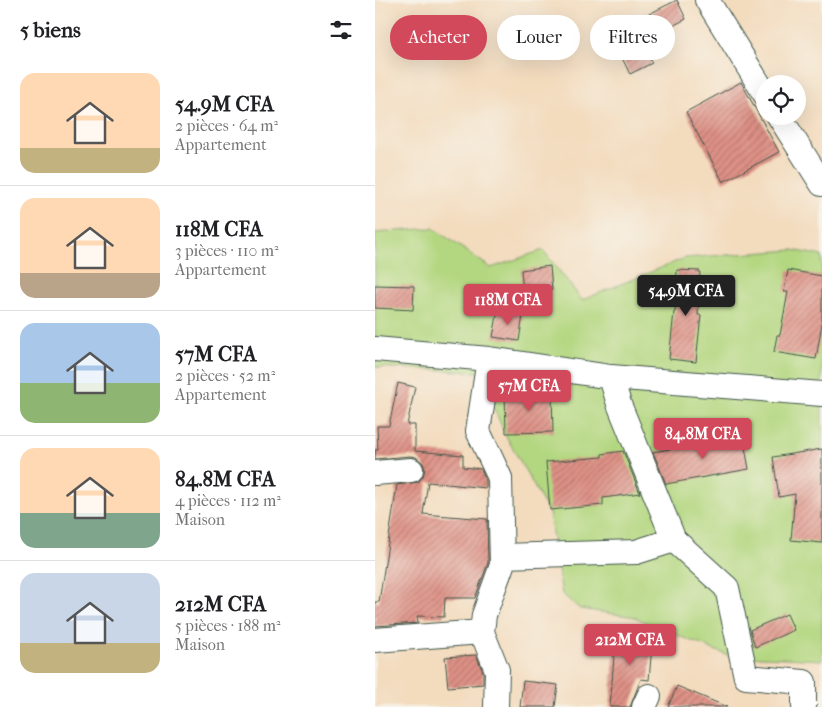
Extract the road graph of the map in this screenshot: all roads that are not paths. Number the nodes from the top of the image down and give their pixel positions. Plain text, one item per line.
1 (707, 0) edge
2 (756, 79) edge
3 (785, 125) edge
4 (822, 184) edge
5 (375, 349) edge
6 (489, 358) junction
7 (611, 377) junction
8 (822, 394) edge
9 (411, 470) dead end
10 (375, 473) edge
11 (674, 540) junction
12 (502, 556) junction
13 (482, 632) junction
14 (375, 640) edge
15 (496, 707) edge
16 (804, 707) edge

1 - 2 street
3 - 4 street
5 - 6 street
6 - 7 street
6 - 12 street
7 - 8 street
7 - 11 street
9 - 10 street
11 - 12 street
11 - 16 street
12 - 13 street
13 - 14 street
13 - 15 street

